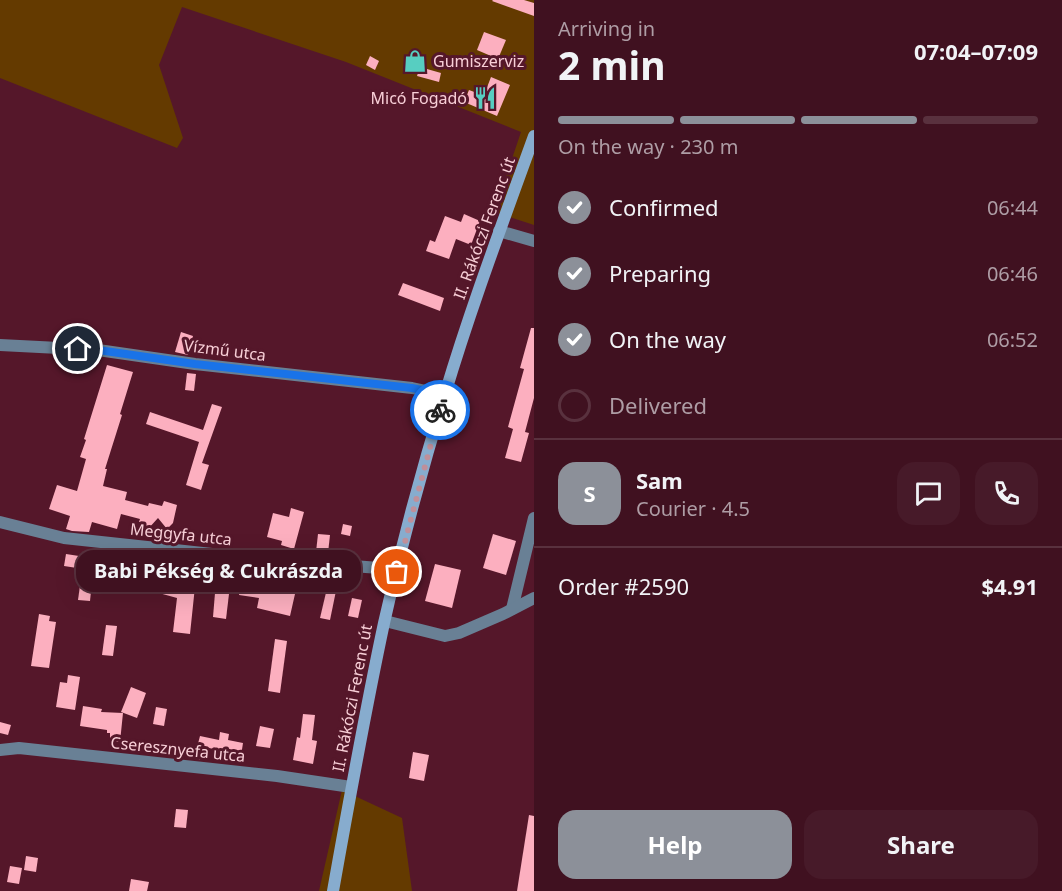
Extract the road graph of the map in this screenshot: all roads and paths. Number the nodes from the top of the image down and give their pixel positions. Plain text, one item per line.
1 (534, 136) edge
2 (499, 231) junction
3 (534, 242) edge
4 (0, 345) edge
5 (445, 395) junction
6 (534, 518) edge
7 (0, 522) edge
8 (397, 572) junction
9 (534, 598) edge
10 (512, 609) junction
11 (385, 621) junction
12 (0, 750) edge
13 (351, 787) junction
14 (333, 891) edge

1 - 2 main road, II. Rákóczi Ferenc út
2 - 3 street
2 - 5 main road, II. Rákóczi Ferenc út
4 - 5 street, Vízmű utca
5 - 8 main road, II. Rákóczi Ferenc út
6 - 10 street
7 - 8 street, Meggyfa utca
8 - 11 main road, II. Rákóczi Ferenc út
9 - 10 street
10 - 11 street
11 - 13 main road, II. Rákóczi Ferenc út
12 - 13 street, Cseresznyefa utca
13 - 14 main road, II. Rákóczi Ferenc út

